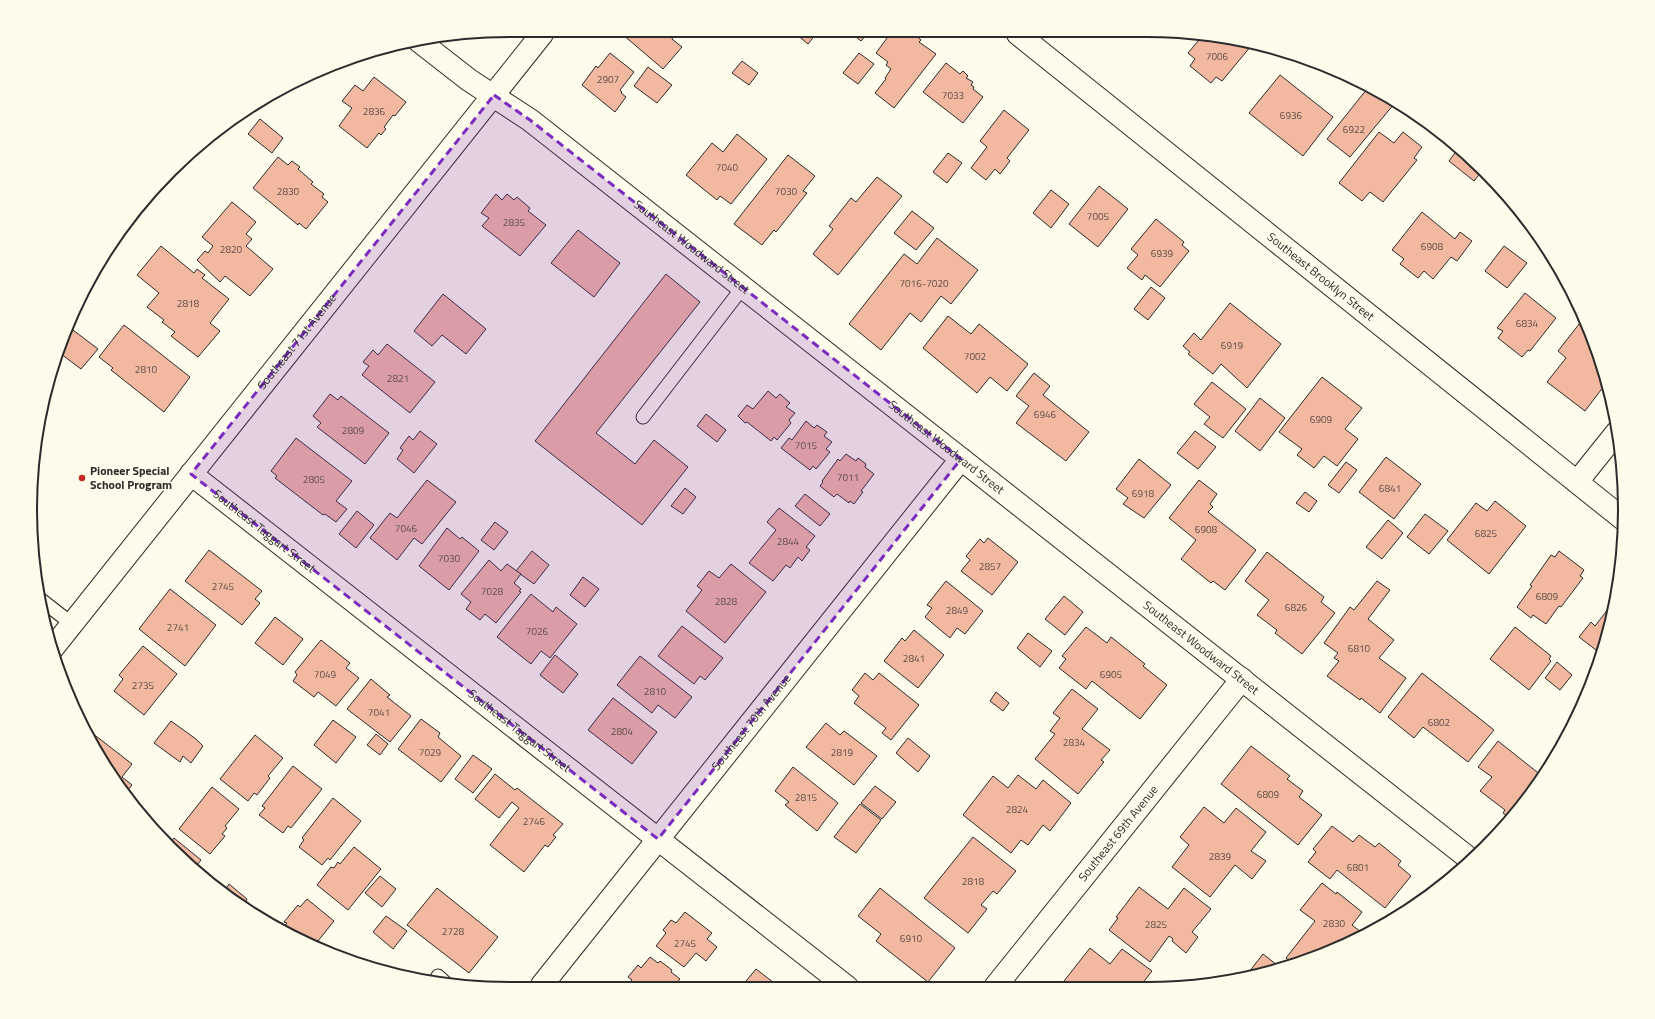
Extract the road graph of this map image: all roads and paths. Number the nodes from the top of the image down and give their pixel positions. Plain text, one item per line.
1 (540, 37) edge
2 (1022, 37) edge
3 (424, 45) edge
4 (494, 95) junction
5 (743, 287) junction
6 (643, 417) dead end
7 (1612, 438) edge
8 (961, 459) junction
9 (191, 474) junction
10 (1577, 482) junction
11 (1618, 515) edge
12 (46, 604) edge
13 (72, 624) junction
14 (57, 643) edge
15 (1242, 679) junction
16 (658, 839) junction
17 (1466, 856) edge
18 (544, 982) edge
19 (842, 982) edge
20 (999, 982) edge

1 - 4 street, Southeast 71st Avenue
2 - 10 street, Southeast Brooklyn Street
3 - 4 street, Southeast Woodward Street
4 - 5 street, Southeast Woodward Street
4 - 9 street, Southeast 71st Avenue
5 - 6 lane
5 - 8 street, Southeast Woodward Street
7 - 10 street
8 - 15 street, Southeast Woodward Street
8 - 16 street, Southeast 70th Avenue
9 - 13 street, Southeast 71st Avenue
9 - 16 street, Southeast Taggart Street
10 - 11 street, Southeast Brooklyn Street
12 - 13 lane
13 - 14 street, Southeast 71st Avenue
15 - 17 street, Southeast Woodward Street
15 - 20 street, Southeast 69th Avenue
16 - 18 street, Southeast 70th Avenue
16 - 19 street, Southeast Taggart Street

